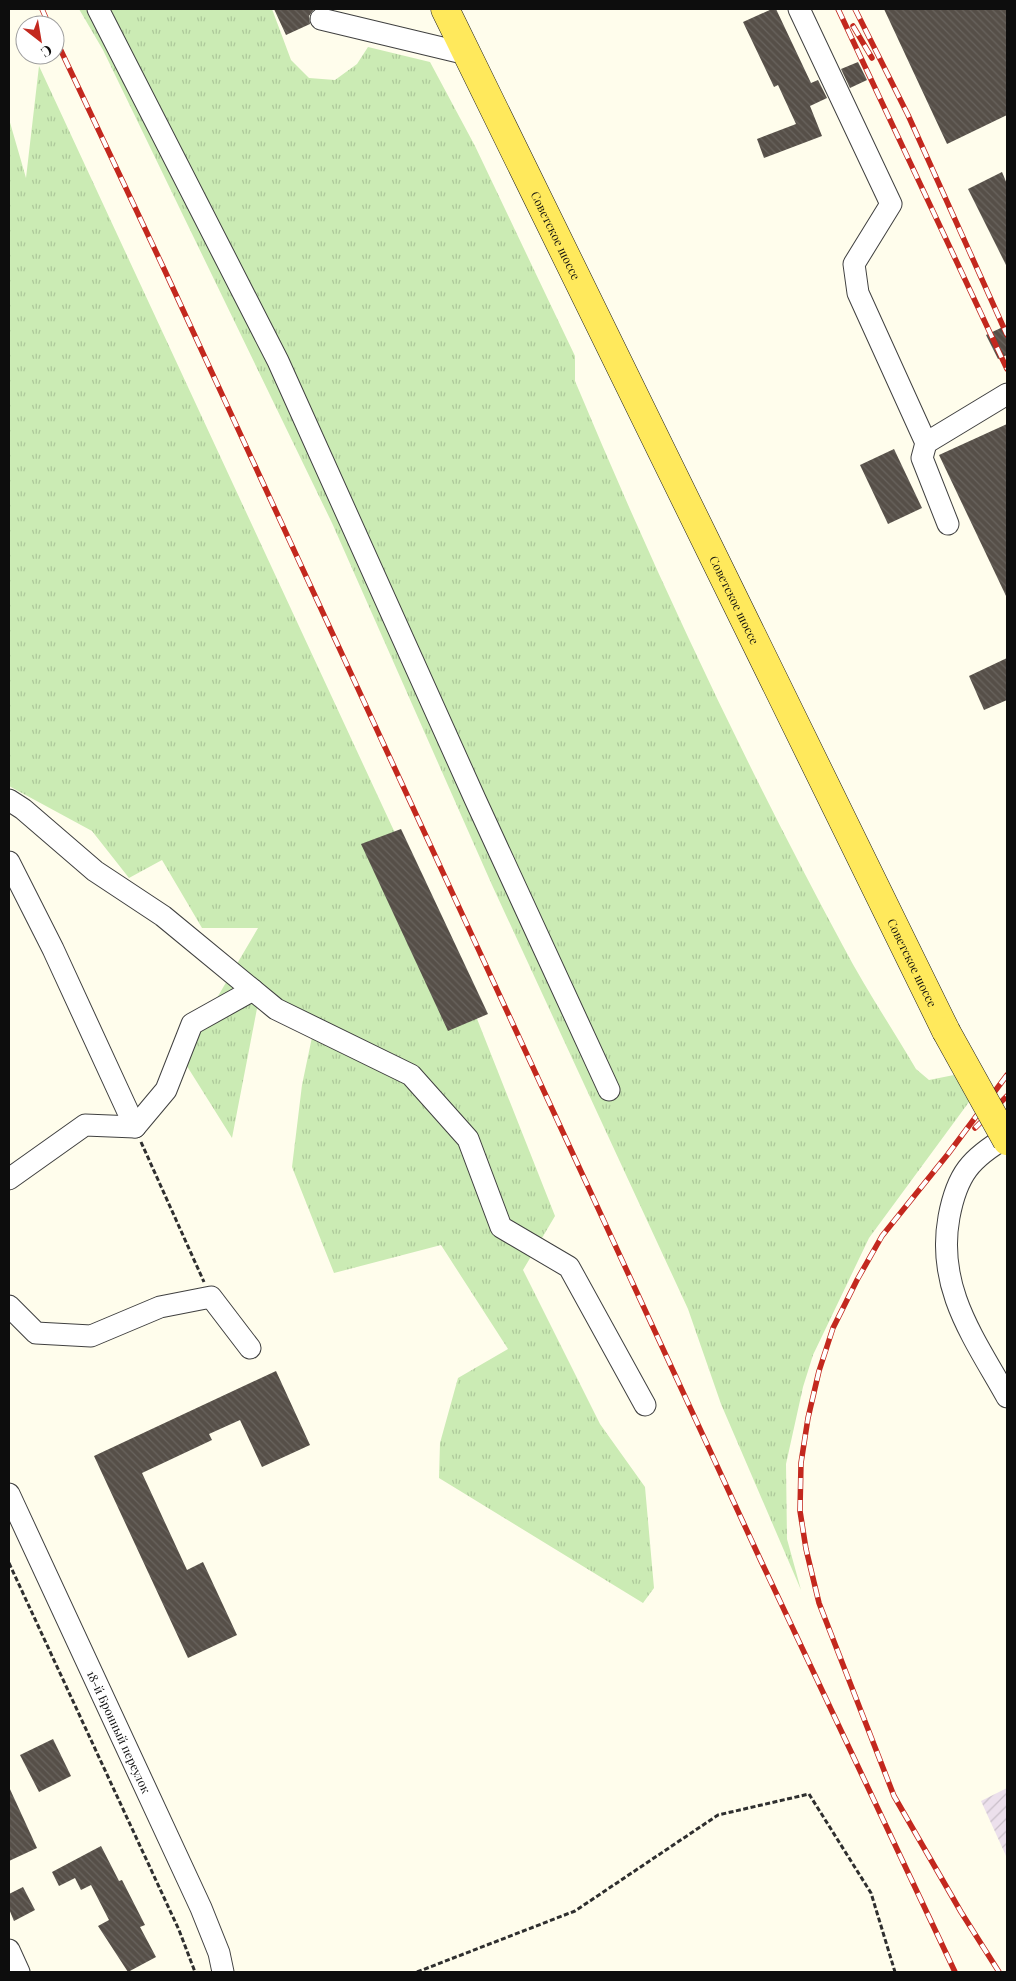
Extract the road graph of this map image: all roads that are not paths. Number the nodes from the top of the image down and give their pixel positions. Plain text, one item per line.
1 (98, 9) edge
2 (445, 9) edge
3 (799, 9) edge
4 (321, 19) dead end
5 (467, 54) junction
6 (1007, 394) edge
7 (926, 443) junction
8 (948, 524) dead end
9 (9, 800) edge
10 (9, 862) edge
11 (253, 990) junction
12 (609, 1090) dead end
13 (135, 1127) junction
14 (1007, 1139) edge
15 (9, 1179) edge
16 (9, 1306) edge
17 (250, 1348) dead end
18 (1007, 1398) edge
19 (646, 1405) dead end
20 (9, 1494) edge
21 (9, 1950) edge
22 (19, 1972) edge
23 (223, 1972) edge

1 - 12 street
2 - 5 main road, Советское шоссе
3 - 7 street
4 - 5 street
5 - 14 main road, Советское шоссе, bridge
6 - 7 street
7 - 8 street
9 - 11 street
10 - 13 street
11 - 13 street
11 - 19 street
13 - 15 street
14 - 18 street
16 - 17 street
20 - 23 street, 18-й Бронный переулок
21 - 22 street

